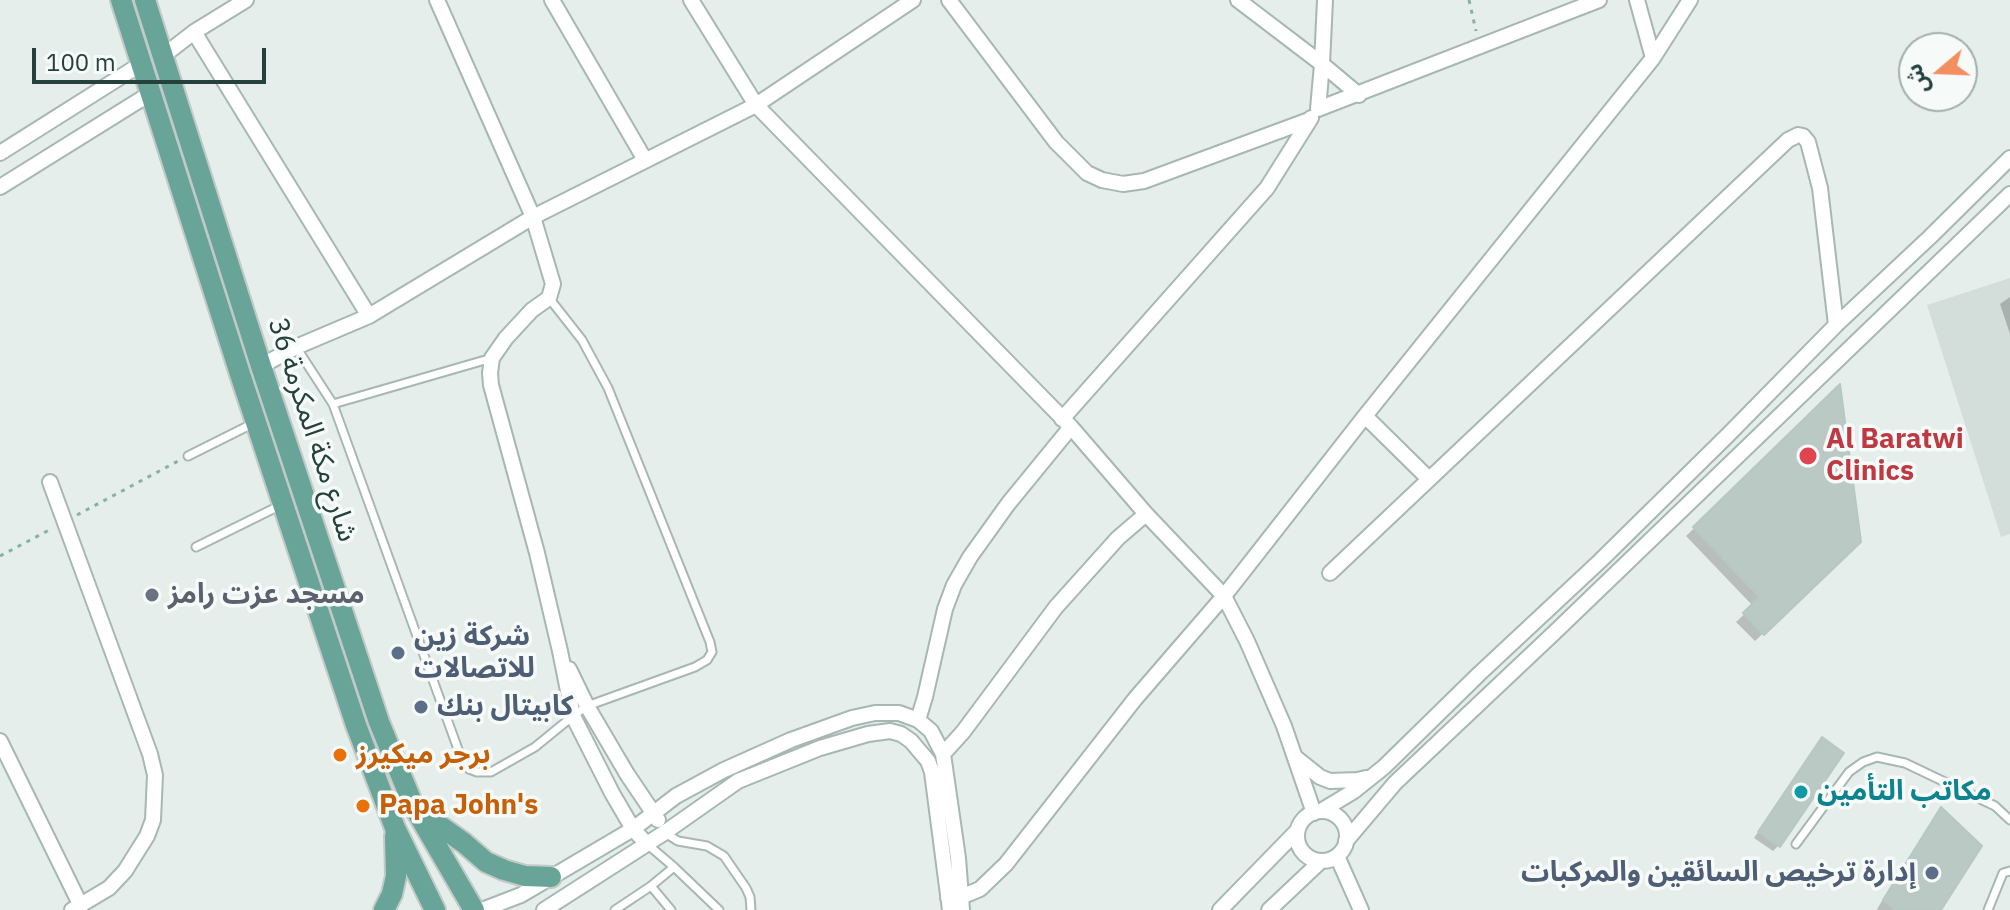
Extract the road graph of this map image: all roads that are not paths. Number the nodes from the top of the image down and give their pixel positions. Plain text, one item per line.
1 (121, 0) edge
2 (145, 0) edge
3 (246, 0) edge
4 (437, 0) edge
5 (552, 0) edge
6 (913, 0) edge
7 (949, 0) edge
8 (1238, 0) edge
9 (1325, 0) edge
10 (1599, 0) edge
11 (1637, 0) edge
12 (1690, 0) edge
13 (696, 2) edge
14 (194, 32) junction
15 (163, 56) junction
16 (1653, 58) junction
17 (141, 64) junction
18 (1322, 64) junction
19 (151, 93) junction
20 (1359, 95) junction
21 (756, 105) junction
22 (1313, 114) junction
23 (0, 153) edge
24 (2010, 158) edge
25 (645, 160) junction
26 (0, 187) edge
27 (2010, 194) edge
28 (533, 217) junction
29 (549, 298) junction
30 (369, 316) junction
31 (1836, 325) junction
32 (296, 347) junction
33 (492, 358) junction
34 (261, 366) junction
35 (333, 404) junction
36 (1365, 416) junction
37 (256, 422) junction
38 (1066, 423) junction
39 (188, 456) road end
40 (1429, 479) junction
41 (50, 482) dead end
42 (283, 504) junction
43 (1146, 514) junction
44 (196, 547) dead end
45 (1330, 573) dead end
46 (1224, 596) junction
47 (560, 651) junction
48 (587, 706) junction
49 (573, 716) junction
50 (918, 720) junction
51 (0, 741) edge
52 (943, 754) junction
53 (1294, 757) junction
54 (1375, 776) junction
55 (414, 807) junction
56 (1318, 812) junction
57 (654, 813) junction
58 (2010, 820) edge
59 (395, 828) junction
60 (633, 829) junction
61 (1297, 831) junction
62 (664, 833) junction
63 (1346, 841) junction
64 (646, 843) junction
65 (1796, 844) dead end
66 (1337, 856) junction
67 (1321, 861) junction
68 (674, 867) junction
69 (2010, 871) edge
70 (551, 877) junction
71 (651, 886) junction
72 (955, 904) edge
73 (76, 908) edge
74 (384, 910) edge
75 (435, 910) edge
76 (474, 910) edge
77 (482, 910) edge
78 (544, 910) edge
79 (615, 910) edge
80 (671, 910) edge
81 (719, 910) edge
82 (751, 910) edge
83 (1220, 910) edge
84 (1269, 910) edge
85 (1361, 910) edge
86 (1988, 910) edge

1 - 17 main road, شارع مكة المكرمة 36
2 - 15 main road, شارع مكة المكرمة 36
3 - 14 street
4 - 28 street
5 - 25 street
6 - 21 street
7 - 22 street
8 - 18 street
9 - 18 street
10 - 20 street
11 - 16 street
12 - 16 street
13 - 21 street
14 - 15 street
14 - 30 street
15 - 34 main road, شارع مكة المكرمة 36
16 - 36 street
17 - 19 main road, شارع مكة المكرمة 36
17 - 23 street
18 - 20 street
18 - 22 street
19 - 26 street
19 - 37 main road, شارع مكة المكرمة 36
20 - 22 street
21 - 25 street
21 - 38 street
22 - 38 street
24 - 31 street
25 - 28 street
27 - 63 street
28 - 29 street
28 - 30 street
29 - 33 street
29 - 48 lane
30 - 32 street
31 - 40 street
31 - 54 street
32 - 34 street
32 - 35 lane
33 - 35 lane
33 - 47 street
34 - 55 main road, شارع مكة المكرمة 36
35 - 49 lane
36 - 40 street
36 - 46 street
37 - 39 lane
37 - 42 main road, شارع مكة المكرمة 36
38 - 43 street
38 - 50 street
40 - 45 street
41 - 73 street
42 - 44 lane
42 - 59 main road, شارع مكة المكرمة 36
43 - 46 street
43 - 52 street
46 - 53 street
46 - 72 street
47 - 48 street
47 - 49 street
48 - 49 lane
48 - 57 street
49 - 60 street
50 - 52 street
50 - 57 street
51 - 73 street
52 - 72 street
53 - 54 street
53 - 56 street
54 - 56 street
55 - 70 main road
55 - 76 main road, شارع مكة المكرمة 36
56 - 61 street
56 - 63 street
57 - 60 street
57 - 62 street
58 - 65 lane
59 - 74 main road
59 - 75 main road, شارع مكة المكرمة 36
60 - 64 street
60 - 70 street
61 - 67 street
61 - 83 street
62 - 64 street
62 - 72 street
62 - 82 lane
63 - 66 street
64 - 68 lane
64 - 78 street
66 - 67 street
66 - 85 street
67 - 84 street
68 - 71 lane
68 - 81 lane
69 - 86 lane
70 - 77 street
71 - 79 lane
71 - 80 lane

